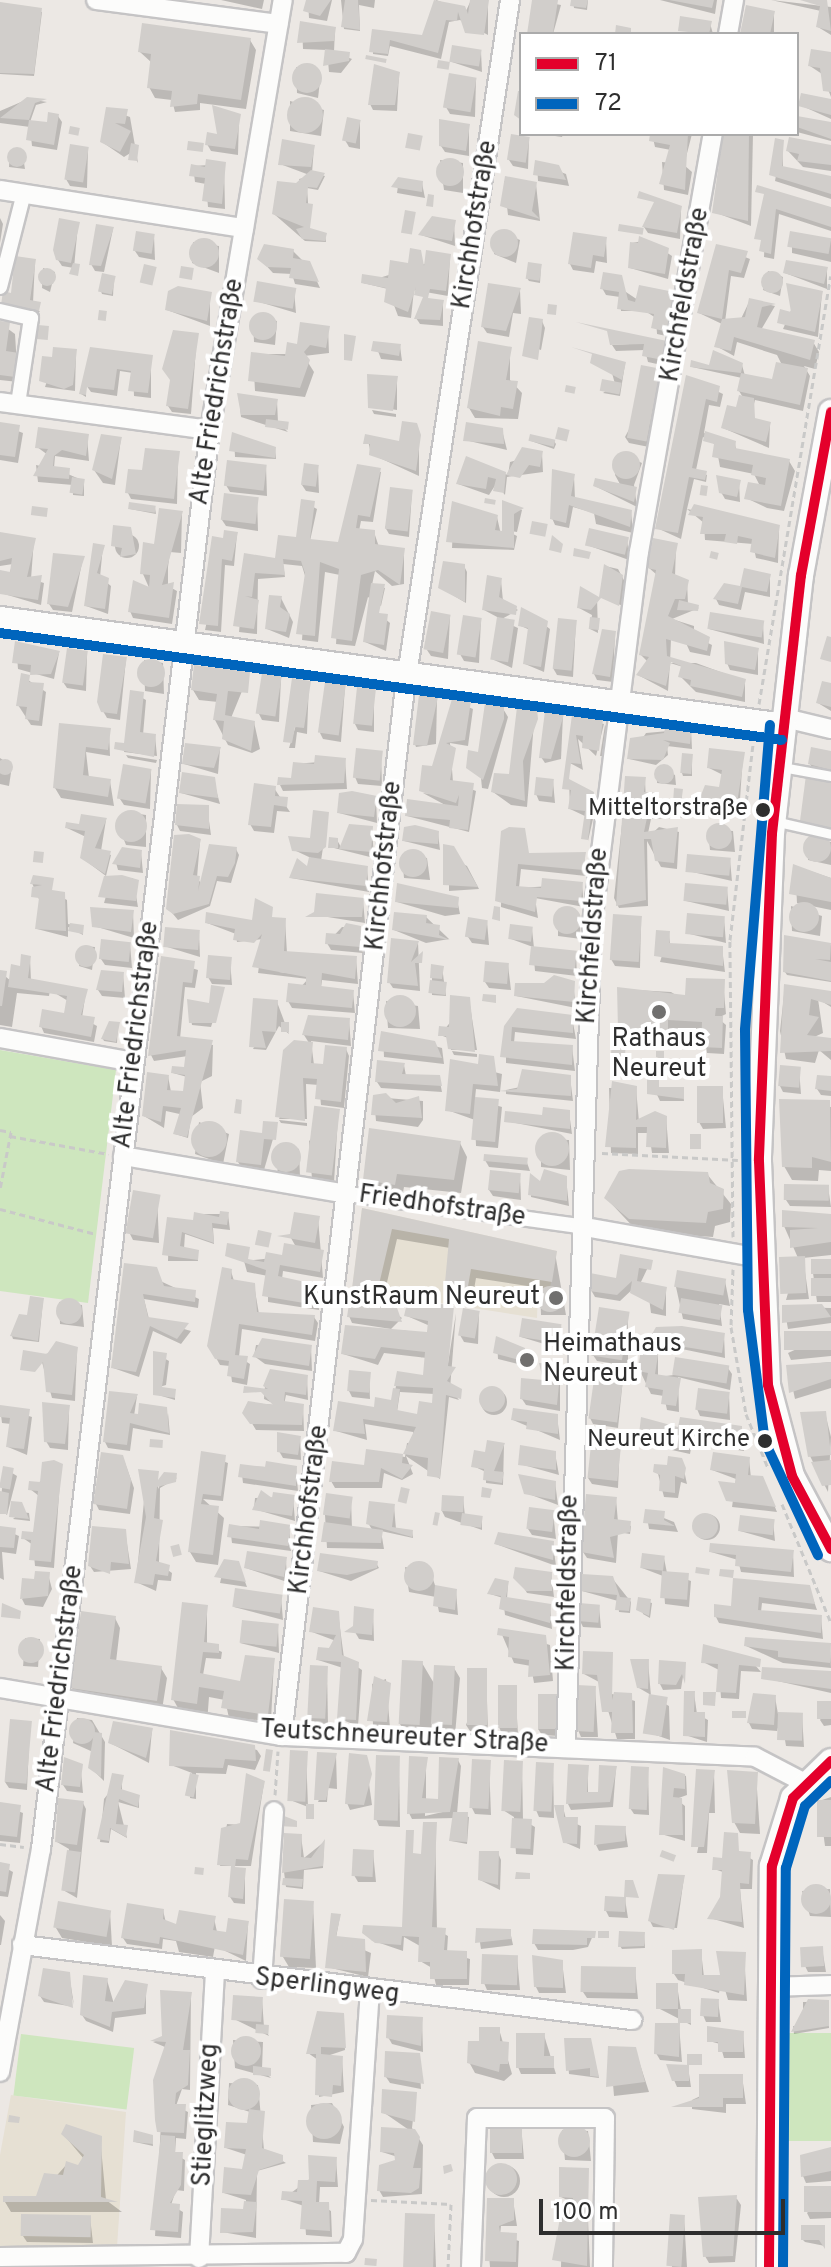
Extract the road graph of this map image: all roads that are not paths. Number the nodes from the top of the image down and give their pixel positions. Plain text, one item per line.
1 (96, 0) edge
2 (283, 0) edge
3 (510, 0) edge
4 (734, 0) edge
5 (278, 24) junction
6 (728, 32) edge
7 (713, 136) edge
8 (0, 190) edge
9 (24, 193) junction
10 (244, 228) junction
11 (0, 287) edge
12 (0, 311) edge
13 (9, 403) edge
14 (831, 412) edge
15 (210, 430) junction
16 (825, 484) edge
17 (0, 619) edge
18 (182, 643) junction
19 (408, 674) junction
20 (618, 702) junction
21 (785, 722) junction
22 (831, 729) edge
23 (779, 766) junction
24 (831, 776) edge
25 (774, 821) junction
26 (831, 834) edge
27 (0, 1038) edge
28 (134, 1062) junction
29 (123, 1156) junction
30 (348, 1194) junction
31 (579, 1226) junction
32 (760, 1258) junction
33 (829, 1542) edge
34 (0, 1688) edge
35 (57, 1699) junction
36 (282, 1736) junction
37 (566, 1746) junction
38 (831, 1761) edge
39 (805, 1783) junction
40 (274, 1811) road end
41 (22, 1945) junction
42 (215, 1973) junction
43 (262, 1979) junction
44 (831, 1985) edge
45 (771, 1987) junction
46 (370, 1992) junction
47 (632, 2020) dead end
48 (0, 2072) edge
49 (0, 2257) edge
50 (199, 2258) junction
51 (471, 2267) edge
52 (603, 2267) edge
53 (769, 2267) edge

1 - 5 street
2 - 5 street, Alte Friedrichstraße
3 - 19 street, Kirchhofstraße
4 - 6 street
5 - 10 street, Alte Friedrichstraße
7 - 20 street, Kirchfeldstraße
8 - 9 street
9 - 10 street
9 - 11 street
10 - 15 street, Alte Friedrichstraße
12 - 13 street
13 - 15 street
14 - 16 street
15 - 18 street, Alte Friedrichstraße
16 - 21 street
17 - 18 street
18 - 19 street
18 - 28 street, Alte Friedrichstraße
19 - 20 street
19 - 30 street, Kirchhofstraße
20 - 21 street
20 - 31 street, Kirchfeldstraße
21 - 22 street
21 - 23 street
23 - 24 lane
23 - 25 street
25 - 26 lane
25 - 32 street
27 - 28 street
28 - 29 street, Alte Friedrichstraße
29 - 30 street, Friedhofstraße
29 - 35 street, Alte Friedrichstraße
30 - 31 street, Friedhofstraße
30 - 36 street, Kirchhofstraße
31 - 32 street, Friedhofstraße
31 - 37 street, Kirchfeldstraße
32 - 33 street
34 - 35 street, Teutschneureuter Straße
35 - 36 street, Teutschneureuter Straße
35 - 41 street, Alte Friedrichstraße
36 - 37 street, Teutschneureuter Straße
37 - 39 street, Teutschneureuter Straße
38 - 39 street
39 - 45 street
40 - 43 street
41 - 42 street, Sperlingweg
41 - 48 street, Alte Friedrichstraße
42 - 43 street, Sperlingweg
42 - 50 street, Stieglitzweg
43 - 46 street, Sperlingweg
44 - 45 street
45 - 53 street
46 - 47 street, Sperlingweg
46 - 50 street
49 - 50 street
51 - 52 street

